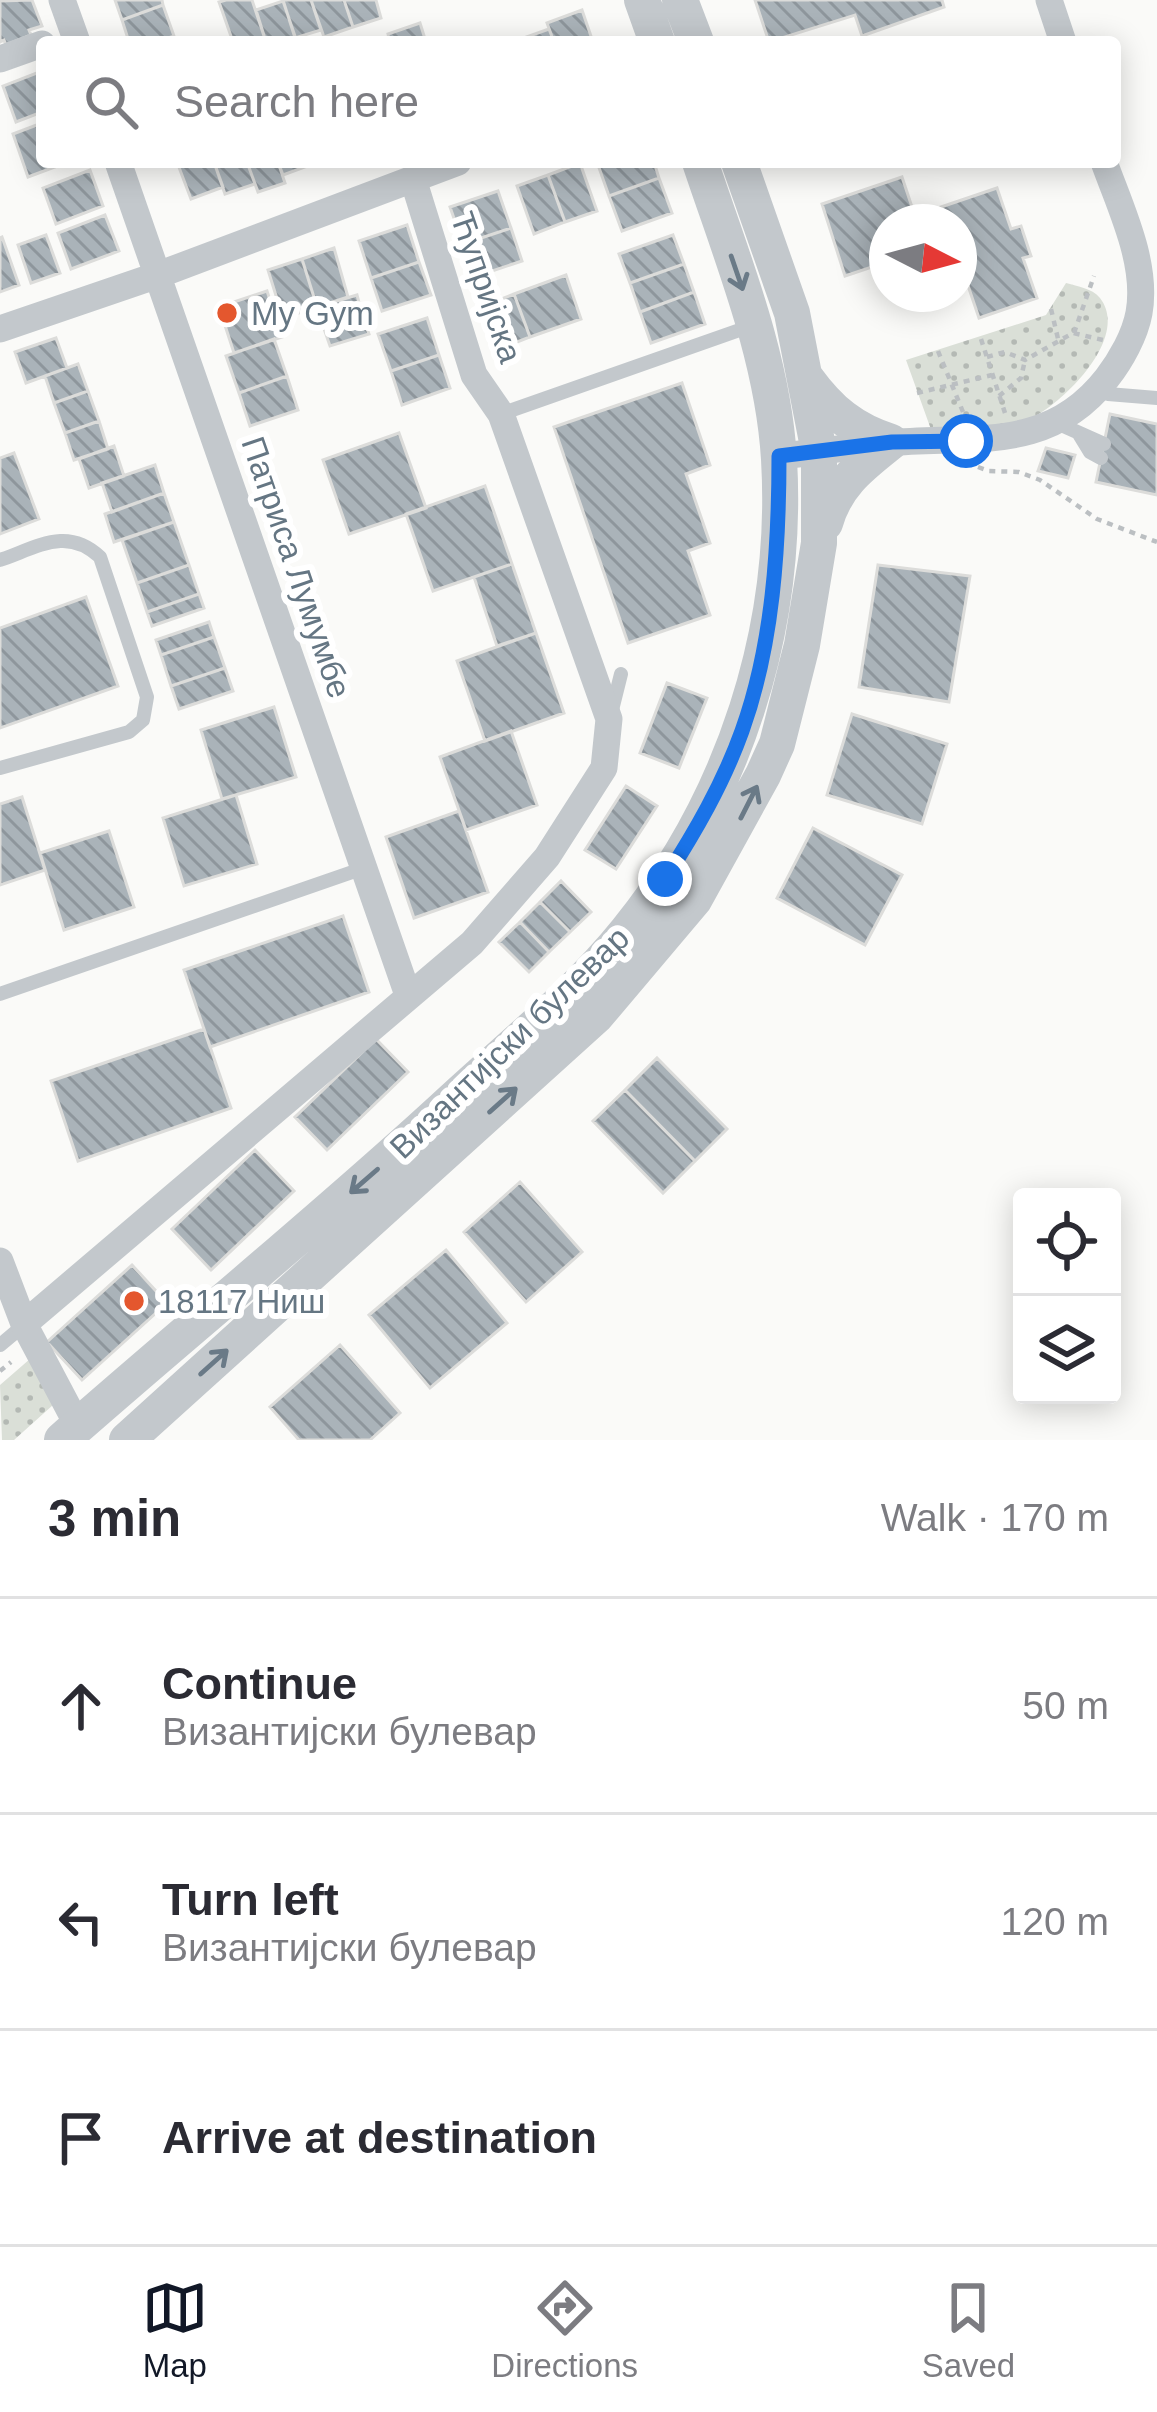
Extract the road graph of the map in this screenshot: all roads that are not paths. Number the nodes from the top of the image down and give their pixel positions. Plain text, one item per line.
1 (62, 0) edge
2 (642, 0) edge
3 (680, 0) edge
4 (1049, 0) edge
5 (60, 36) edge
6 (655, 36) edge
7 (694, 36) edge
8 (1061, 36) edge
9 (36, 48) edge
10 (0, 59) edge
11 (120, 168) edge
12 (442, 168) edge
13 (702, 168) edge
14 (741, 168) edge
15 (1106, 168) edge
16 (412, 179) junction
17 (158, 275) junction
18 (1145, 307) edge
19 (754, 325) junction
20 (0, 329) edge
21 (806, 378) junction
22 (1108, 394) junction
23 (1157, 398) edge
24 (502, 414) junction
25 (1071, 422) junction
26 (892, 442) junction
27 (1103, 451) dead end
28 (819, 452) junction
29 (779, 456) junction
30 (818, 543) junction
31 (0, 560) edge
32 (621, 674) dead end
33 (609, 719) junction
34 (0, 768) edge
35 (364, 868) junction
36 (0, 994) edge
37 (408, 995) junction
38 (0, 1261) edge
39 (6, 1295) edge
40 (24, 1324) junction
41 (0, 1345) edge
42 (70, 1433) edge
43 (127, 1440) edge

1 - 5 street
2 - 6 street
3 - 7 street
4 - 8 street
9 - 10 street
11 - 17 street, Патриса Лумумбе
12 - 16 street
13 -> 19 street, Византијски булевар
14 - 21 street, Византијски булевар
15 - 18 street
16 - 17 street
16 - 24 street, Ћупријска
17 - 20 street
17 - 35 street, Патриса Лумумбе
18 - 22 lane
18 - 25 street
19 - 24 lane
19 - 29 street, Византијски булевар
21 - 26 street
21 - 28 street, Византијски булевар
22 - 23 lane
22 - 25 lane
24 - 33 street, Ћупријска
25 - 26 street
25 - 27 lane
26 - 28 street
26 - 30 street
28 - 29 street
28 - 30 street, Византијски булевар
29 -> 42 street, Византијски булевар
43 -> 30 street, Византијски булевар
31 - 34 lane
32 - 33 lane
33 - 37 street
35 - 36 lane
35 - 37 street, Патриса Лумумбе
37 - 40 street
38 - 39 street
39 - 40 street
40 - 41 lane
40 - 42 street

